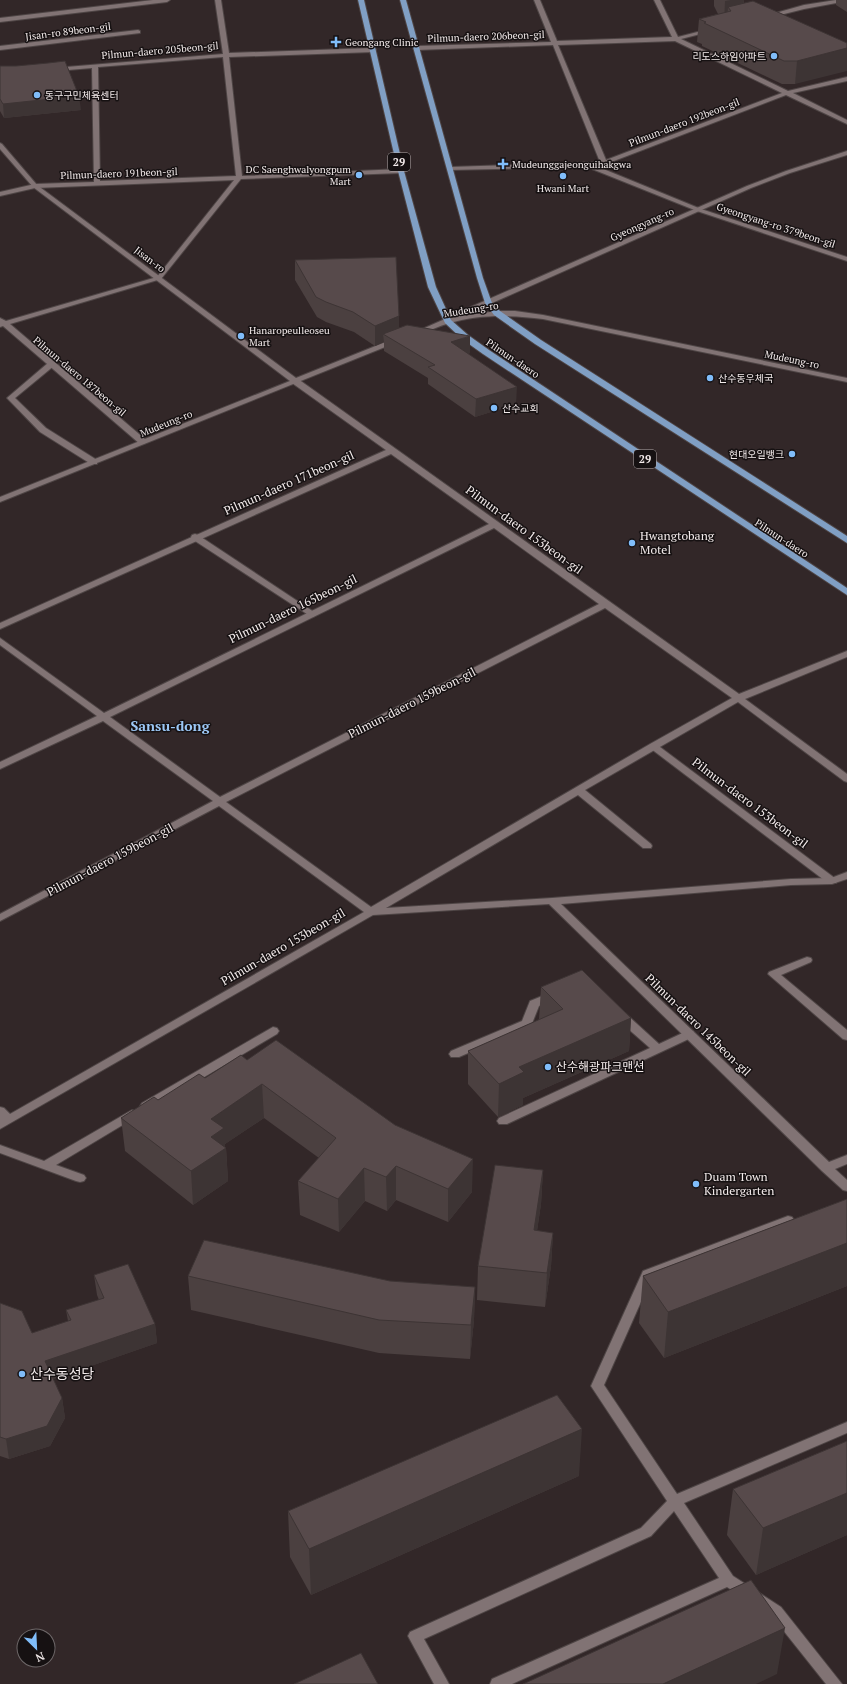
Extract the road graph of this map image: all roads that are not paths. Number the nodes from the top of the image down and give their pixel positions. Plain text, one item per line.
1 (167, 0) edge
2 (218, 0) edge
3 (361, 0) edge
4 (403, 0) edge
5 (537, 0) edge
6 (657, 0) edge
7 (846, 0) edge
8 (760, 18) edge
9 (0, 20) edge
10 (714, 30) edge
11 (138, 32) dead end
12 (676, 39) junction
13 (556, 44) junction
14 (0, 48) edge
15 (417, 48) junction
16 (373, 50) junction
17 (226, 55) junction
18 (95, 66) junction
19 (47, 70) edge
20 (847, 79) edge
21 (786, 93) junction
22 (847, 122) edge
23 (0, 145) edge
24 (847, 153) edge
25 (604, 164) junction
26 (588, 165) junction
27 (450, 170) junction
28 (401, 171) junction
29 (239, 178) junction
30 (97, 184) junction
31 (35, 186) junction
32 (0, 194) edge
33 (699, 210) junction
34 (847, 258) edge
35 (159, 278) junction
36 (489, 303) junction
37 (497, 314) junction
38 (448, 321) junction
39 (1, 323) edge
40 (51, 365) junction
41 (847, 380) edge
42 (295, 381) junction
43 (144, 442) junction
44 (392, 450) junction
45 (94, 462) junction
46 (0, 500) edge
47 (494, 525) junction
48 (195, 537) junction
49 (847, 540) edge
50 (847, 592) edge
51 (605, 604) junction
52 (312, 614) junction
53 (0, 626) edge
54 (0, 641) edge
55 (847, 654) edge
56 (738, 698) junction
57 (104, 716) junction
58 (653, 746) junction
59 (0, 766) edge
60 (847, 779) edge
61 (578, 790) junction
62 (220, 801) junction
63 (647, 846) dead end
64 (847, 875) edge
65 (832, 881) junction
66 (552, 901) junction
67 (371, 912) junction
68 (0, 918) edge
69 (807, 960) dead end
70 (564, 993) edge
71 (611, 1006) edge
72 (273, 1031) dead end
73 (689, 1034) junction
74 (847, 1036) edge
75 (658, 1050) junction
76 (455, 1054) dead end
77 (0, 1111) edge
78 (503, 1121) dead end
79 (5, 1122) edge
80 (0, 1149) edge
81 (847, 1159) edge
82 (46, 1166) junction
83 (826, 1168) junction
84 (80, 1178) dead end
85 (847, 1187) edge
86 (788, 1220) edge
87 (847, 1427) edge
88 (675, 1501) junction
89 (728, 1580) junction
90 (442, 1684) edge
91 (497, 1684) edge
92 (835, 1684) edge

1 - 9 street
2 - 17 street
3 - 16 main road, Pilmun-daero / 29
4 - 15 main road
5 - 13 street
6 - 12 street
7 - 8 street
10 - 12 street, Pilmun-daero 206beon-gil
11 - 14 street, Jisan-ro 89beon-gil
12 - 13 street, Pilmun-daero 206beon-gil
12 - 21 street, Pilmun-daero 206beon-gil
13 - 15 street, Pilmun-daero 206beon-gil
13 - 25 street, Pilmun-daero 206beon-gil
15 - 27 main road
16 - 17 street, Pilmun-daero 205beon-gil
16 - 28 main road, Pilmun-daero / 29
17 - 18 street, Pilmun-daero 205beon-gil
17 - 29 street, Pilmun-daero 205beon-gil
18 - 19 street, Pilmun-daero 205beon-gil
18 - 30 street, Pilmun-daero 205beon-gil
20 - 21 street, Pilmun-daero 192beon-gil
21 - 22 street
21 - 25 street, Pilmun-daero 192beon-gil
23 - 31 street, Jisan-ro
24 - 33 street, Gyeongyang-ro
25 - 26 street, Pilmun-daero 192beon-gil
26 - 27 street, Pilmun-daero 192beon-gil
26 - 33 street, Pilmun-daero 192beon-gil
27 - 36 main road
28 - 29 street, Pilmun-daero 191beon-gil
28 - 38 main road, Pilmun-daero / 29
29 - 30 street, Pilmun-daero 191beon-gil
29 - 35 street
30 - 31 street, Pilmun-daero 191beon-gil
31 - 32 street, Pilmun-daero 191beon-gil
31 - 35 street, Jisan-ro
33 - 34 street, Gyeongyang-ro 379beon-gil
33 - 36 street, Gyeongyang-ro
35 - 39 street, Pilmun-daero 187beon-gil
35 - 42 street, Jisan-ro
36 - 37 main road
36 - 38 street, Gyeongyang-ro
37 - 38 street, Mudeung-ro
37 - 41 street, Mudeung-ro
37 - 49 main road
38 - 42 street, Mudeung-ro
38 - 50 main road, Pilmun-daero / 29
39 - 40 street, Pilmun-daero 187beon-gil
40 - 43 street, Pilmun-daero 187beon-gil
40 - 45 street
42 - 43 street, Mudeung-ro
42 - 44 street, Pilmun-daero 153beon-gil
43 - 45 street, Mudeung-ro
44 - 47 street, Pilmun-daero 153beon-gil
44 - 48 street, Pilmun-daero 171beon-gil
45 - 46 street, Mudeung-ro
47 - 51 street, Pilmun-daero 153beon-gil
47 - 52 street, Pilmun-daero 165beon-gil
48 - 52 street
48 - 53 street, Pilmun-daero 171beon-gil
51 - 56 street, Pilmun-daero 153beon-gil
51 - 62 street, Pilmun-daero 159beon-gil
52 - 57 street, Pilmun-daero 165beon-gil
54 - 57 street
55 - 56 street, Pilmun-daero 153beon-gil
56 - 58 street, Pilmun-daero 153beon-gil
56 - 60 street, Pilmun-daero 153beon-gil
57 - 59 street, Pilmun-daero 165beon-gil
57 - 62 street
58 - 61 street, Pilmun-daero 153beon-gil
58 - 65 street, Pilmun-daero 153beon-gil
61 - 63 street
61 - 67 street, Pilmun-daero 153beon-gil
62 - 67 street
62 - 68 street, Pilmun-daero 159beon-gil
64 - 65 street
65 - 66 street
66 - 67 street
66 - 73 street, Pilmun-daero 145beon-gil
67 - 79 street, Pilmun-daero 153beon-gil
69 - 74 street
70 - 76 street
71 - 75 street
72 - 82 street
73 - 75 street
73 - 83 street, Pilmun-daero 145beon-gil
75 - 78 street
77 - 79 street
80 - 82 street
81 - 83 street
82 - 84 street
83 - 85 street, Pilmun-daero 145beon-gil
86 - 88 street
87 - 88 street
88 - 89 street
88 - 90 street
89 - 91 street
89 - 92 street

